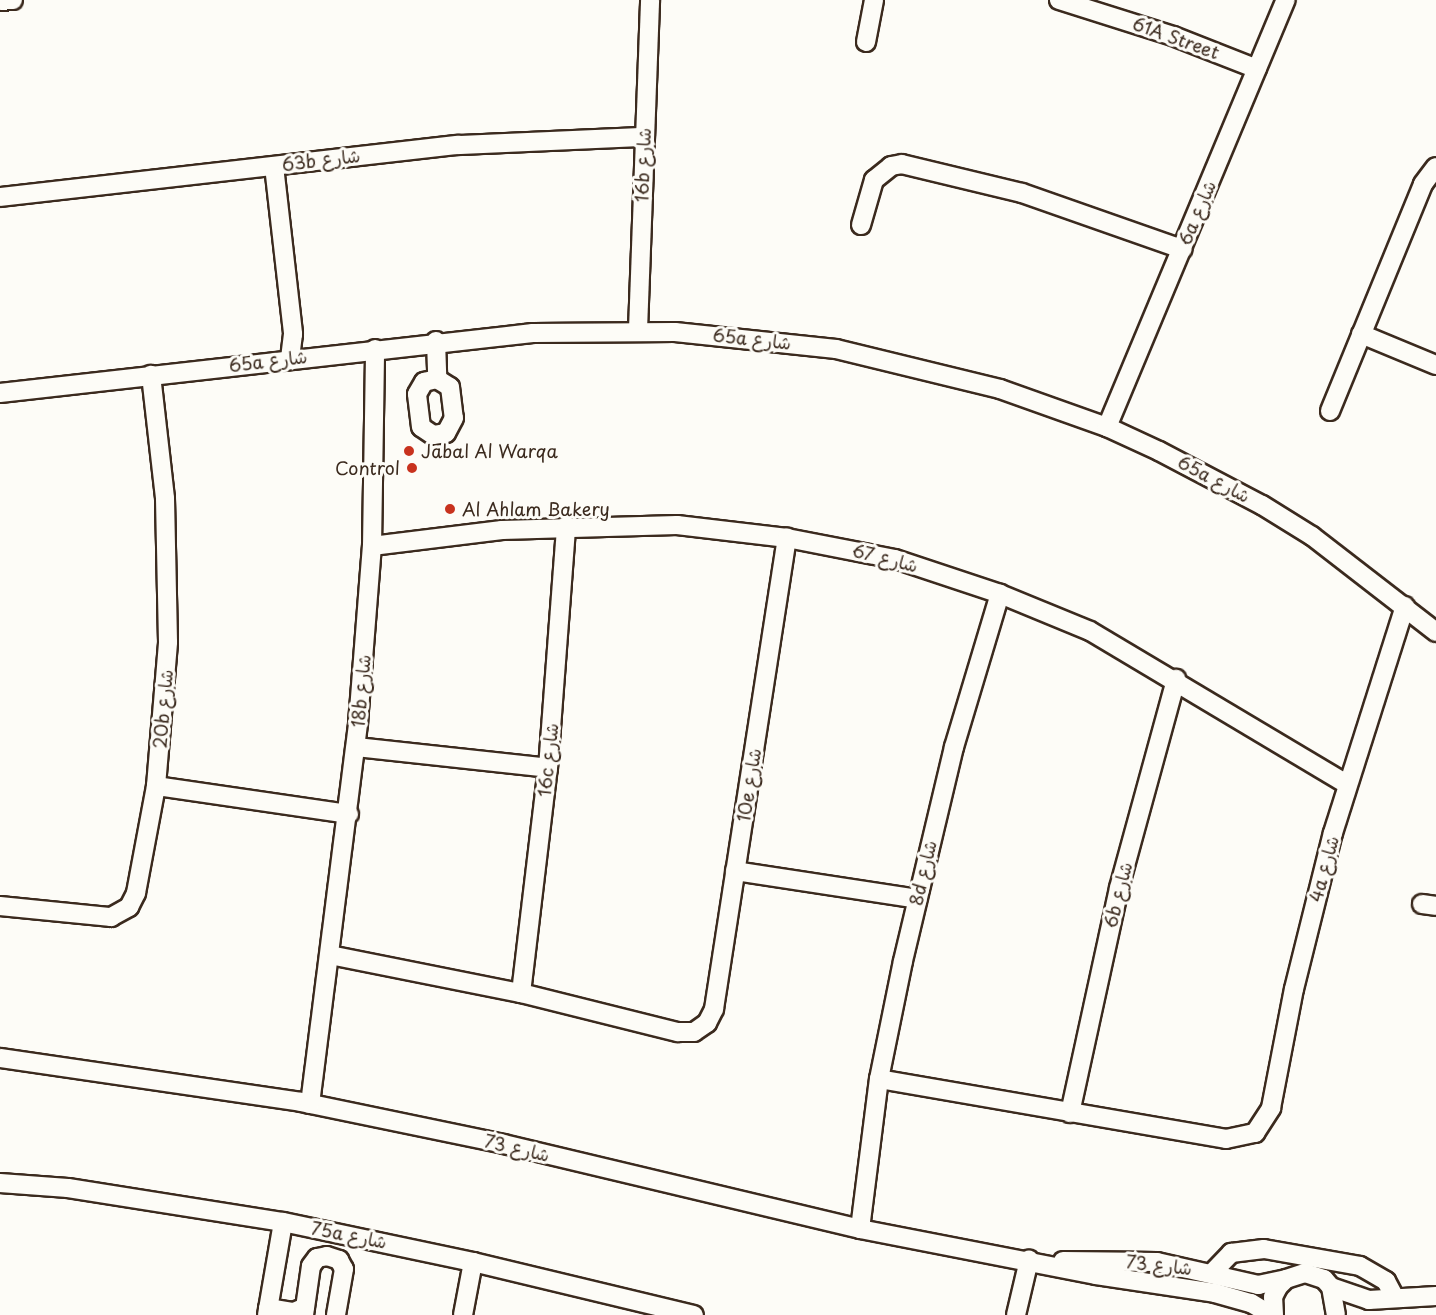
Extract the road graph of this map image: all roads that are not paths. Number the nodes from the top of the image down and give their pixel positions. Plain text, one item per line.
1 (13, 0) edge
2 (650, 0) edge
3 (874, 0) edge
4 (1059, 0) edge
5 (1286, 0) edge
6 (0, 2) edge
7 (866, 42) dead end
8 (1257, 69) junction
9 (643, 137) junction
10 (274, 166) junction
11 (1436, 167) edge
12 (0, 197) edge
13 (861, 225) dead end
14 (1182, 249) junction
15 (638, 330) junction
16 (1361, 334) junction
17 (436, 341) junction
18 (375, 349) junction
19 (290, 358) junction
20 (1436, 365) edge
21 (151, 375) junction
22 (436, 379) dead end
23 (0, 393) edge
24 (1330, 411) dead end
25 (1107, 427) junction
26 (566, 526) junction
27 (787, 538) junction
28 (372, 546) junction
29 (1000, 594) junction
30 (1405, 606) junction
31 (1436, 632) edge
32 (1176, 679) junction
33 (356, 747) junction
34 (548, 768) junction
35 (1347, 784) junction
36 (156, 786) junction
37 (349, 814) junction
38 (735, 871) junction
39 (917, 899) junction
40 (0, 906) edge
41 (330, 955) junction
42 (521, 993) junction
43 (0, 1058) edge
44 (879, 1079) junction
45 (306, 1103) junction
46 (1070, 1113) junction
47 (0, 1183) edge
48 (283, 1222) junction
49 (856, 1228) junction
50 (1024, 1260) junction
51 (473, 1262) junction
52 (1212, 1273) junction
53 (1286, 1280) junction
54 (1331, 1287) junction
55 (1432, 1293) edge
56 (1395, 1298) junction
57 (268, 1311) edge
58 (305, 1311) edge
59 (336, 1315) edge
60 (463, 1315) edge
61 (694, 1315) edge
62 (1015, 1315) edge
63 (1272, 1315) edge
64 (1336, 1315) edge

1 - 6 street
2 - 9 street, 16b شارع
3 - 7 street
4 - 8 street, 61A Street
5 - 8 street, 6a شارع
8 - 14 street, 6a شارع
9 - 10 street, 63b شارع
9 - 15 street, 16b شارع
10 - 12 street, 63b شارع
10 - 19 street
11 - 16 street
13 - 14 street
14 - 25 street, 6a شارع
15 - 17 street, 65a شارع
15 - 25 street, 65a شارع
16 - 20 street
16 - 24 street
17 - 18 street, 65a شارع
17 - 22 street
18 - 19 street, 65a شارع
18 - 28 street, 18b شارع
19 - 21 street, 65a شارع
21 - 23 street, 65a شارع
21 - 36 street, 20b شارع
25 - 30 street, 65a شارع
26 - 27 street, شارع 67
26 - 28 street, شارع 67
26 - 34 street, 16c شارع
27 - 29 street, شارع 67
27 - 38 street, 10e شارع
28 - 33 street, 18b شارع
29 - 32 street, شارع 67
29 - 39 street, 8d شارع
30 - 31 street, 65a شارع
30 - 35 street, 4a شارع
32 - 35 street, شارع 67
32 - 46 street, 6b شارع
33 - 34 street
33 - 37 street, 18b شارع
34 - 42 street, 16c شارع
35 - 46 street, 4a شارع
36 - 37 street
36 - 40 street, 20b شارع
37 - 41 street, 18b شارع
38 - 39 street
38 - 42 street, 10e شارع
39 - 44 street, 8d شارع
41 - 42 street
41 - 45 street, 18b شارع
43 - 45 street, شارع 73
44 - 46 street
44 - 49 street, 8d شارع
45 - 49 street, شارع 73
47 - 48 street, 75a شارع
48 - 51 street, 75a شارع
48 - 57 street
49 - 50 street, شارع 73
50 - 52 street, شارع 73
50 - 62 street
50 - 63 street, شارع 73
51 - 60 street
51 - 61 street, 75a شارع
52 - 53 street, شارع 73
52 - 56 street
53 - 54 street, شارع 73
53 - 63 street
54 - 56 street
54 - 64 street
55 - 56 street
57 - 58 street
58 - 59 street

